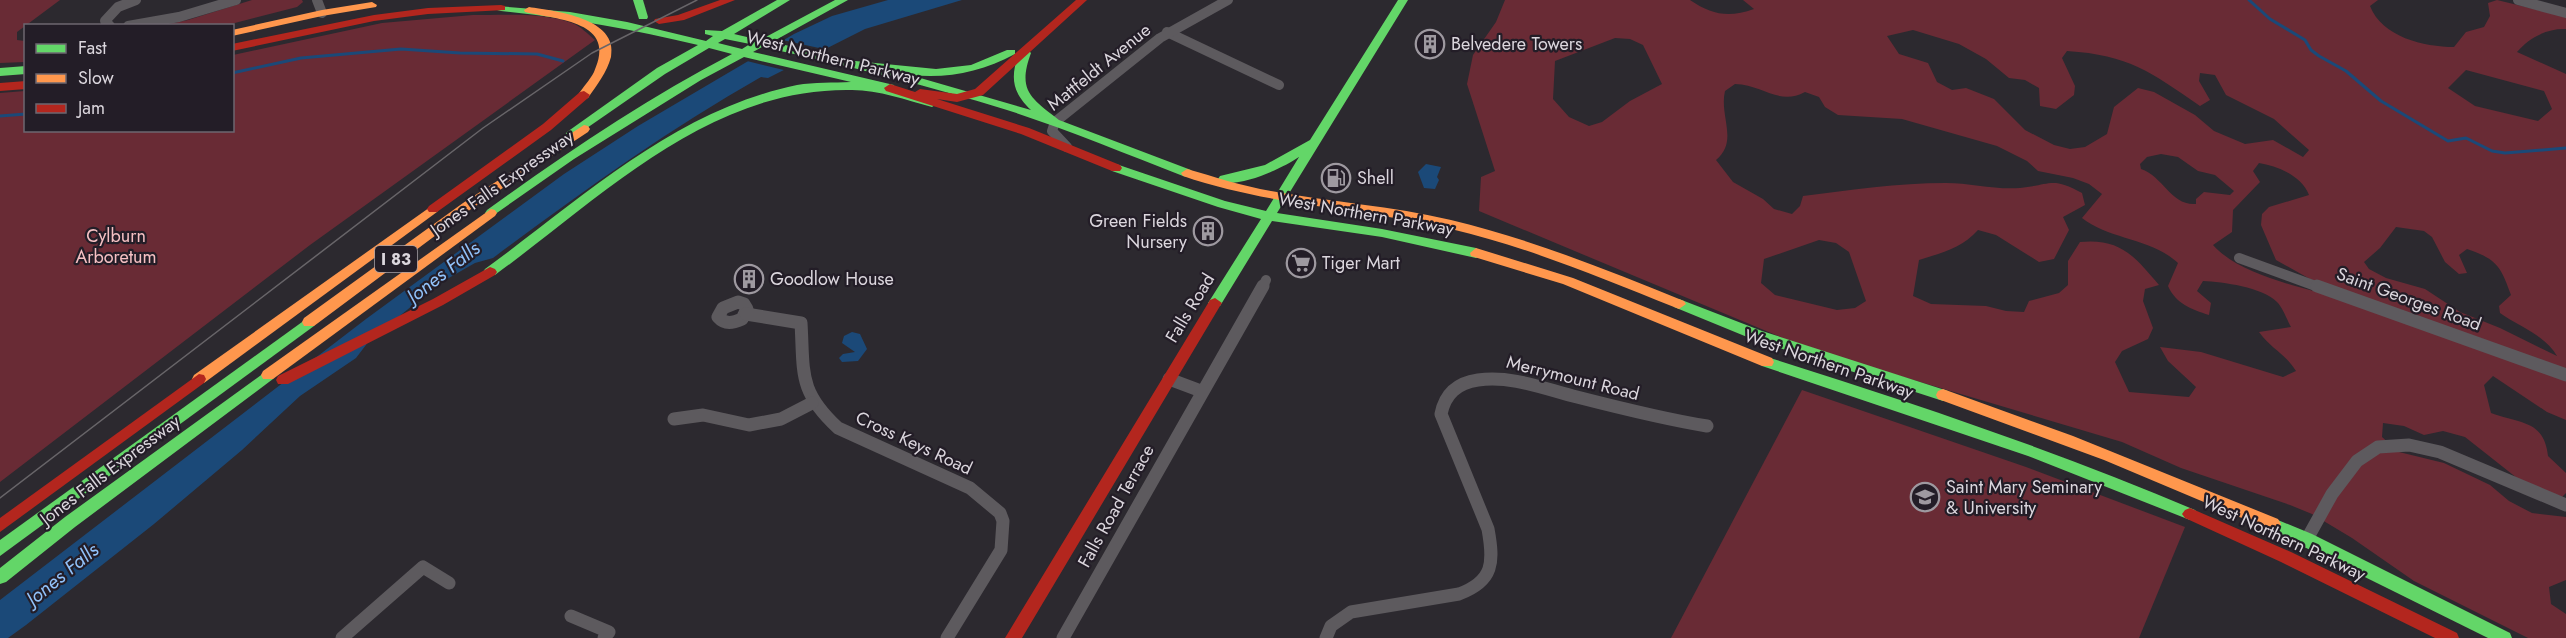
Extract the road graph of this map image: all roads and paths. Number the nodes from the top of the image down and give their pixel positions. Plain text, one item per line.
1 (136, 0) edge
2 (236, 0) edge
3 (431, 0) edge
4 (554, 0) edge
5 (638, 0) edge
6 (784, 0) edge
7 (843, 0) edge
8 (852, 0) edge
9 (1066, 0) edge
10 (1082, 0) edge
11 (1228, 0) edge
12 (1403, 0) edge
13 (2518, 0) edge
14 (736, 3) edge
15 (319, 7) edge
16 (798, 7) dead end
17 (529, 10) junction
18 (820, 12) junction
19 (2566, 13) edge
20 (643, 17) junction
21 (659, 21) junction
22 (108, 24) edge
23 (139, 24) edge
24 (234, 32) edge
25 (1167, 32) junction
26 (727, 36) junction
27 (234, 48) edge
28 (1026, 51) junction
29 (735, 52) junction
30 (858, 64) junction
31 (24, 70) edge
32 (0, 72) edge
33 (24, 85) edge
34 (1279, 85) dead end
35 (883, 86) junction
36 (0, 87) edge
37 (973, 96) junction
38 (933, 103) junction
39 (1055, 122) junction
40 (1311, 144) junction
41 (555, 147) junction
42 (1072, 151) junction
43 (1206, 180) junction
44 (1279, 197) junction
45 (1267, 216) junction
46 (2239, 258) dead end
47 (1266, 280) dead end
48 (747, 314) dead end
49 (2566, 375) edge
50 (1169, 379) junction
51 (1202, 391) junction
52 (812, 403) junction
53 (674, 419) dead end
54 (1707, 426) dead end
55 (2566, 506) edge
56 (70, 522) junction
57 (0, 526) edge
58 (2307, 539) junction
59 (0, 549) edge
60 (0, 577) edge
61 (449, 583) dead end
62 (570, 616) dead end
63 (342, 638) edge
64 (604, 638) edge
65 (947, 638) edge
66 (1013, 638) edge
67 (1063, 638) edge
68 (1326, 638) edge
69 (2451, 638) edge
70 (2504, 638) edge

1 - 22 street
2 - 23 street
3 - 15 main road
4 - 20 main road, West Northern Parkway
5 - 20 main road
6 - 41 main road
7 - 18 main road, Jones Falls Expressway / I 83
8 - 18 main road
9 - 30 main road
10 - 28 main road
11 - 25 street, Mattfeldt Avenue
12 - 40 main road, Falls Road
13 - 19 street
14 - 21 main road
14 - 26 main road
15 - 24 main road
16 - 41 main road, Jones Falls Expressway / I 83
17 - 27 main road, West Northern Parkway
17 - 29 main road, West Northern Parkway
17 - 57 main road
18 - 56 main road, Jones Falls Expressway / I 83
20 - 21 main road, West Northern Parkway
21 - 26 main road, West Northern Parkway
25 - 34 street
25 - 39 street, Mattfeldt Avenue
26 - 29 main road
26 - 30 main road, West Northern Parkway
28 - 37 main road
28 - 39 main road
29 - 35 main road, West Northern Parkway
30 - 37 main road, West Northern Parkway
31 - 32 main road
33 - 36 main road
35 - 37 main road
35 - 38 main road, West Northern Parkway
37 - 39 main road, West Northern Parkway
38 - 42 main road, West Northern Parkway
38 - 56 main road
39 - 42 street, Mattfeldt Avenue
39 - 43 main road, West Northern Parkway
40 - 43 main road
40 - 44 main road, Falls Road
41 - 59 main road, Jones Falls Expressway / I 83
42 - 45 main road, West Northern Parkway
43 - 44 main road, West Northern Parkway
44 - 45 main road, Falls Road
44 - 58 main road, West Northern Parkway
45 - 50 main road, Falls Road
45 - 69 main road, West Northern Parkway
46 - 49 street, Saint Georges Road
47 - 51 street, Falls Road Terrace
48 - 52 street, Cross Keys Road
50 - 51 street
50 - 66 main road, Falls Road
51 - 67 street, Falls Road Terrace
52 - 53 street
52 - 65 street, Cross Keys Road
54 - 68 street, Merrymount Road
55 - 58 street
56 - 60 main road, Jones Falls Expressway / I 83
58 - 70 main road, West Northern Parkway
61 - 63 street
62 - 64 street

